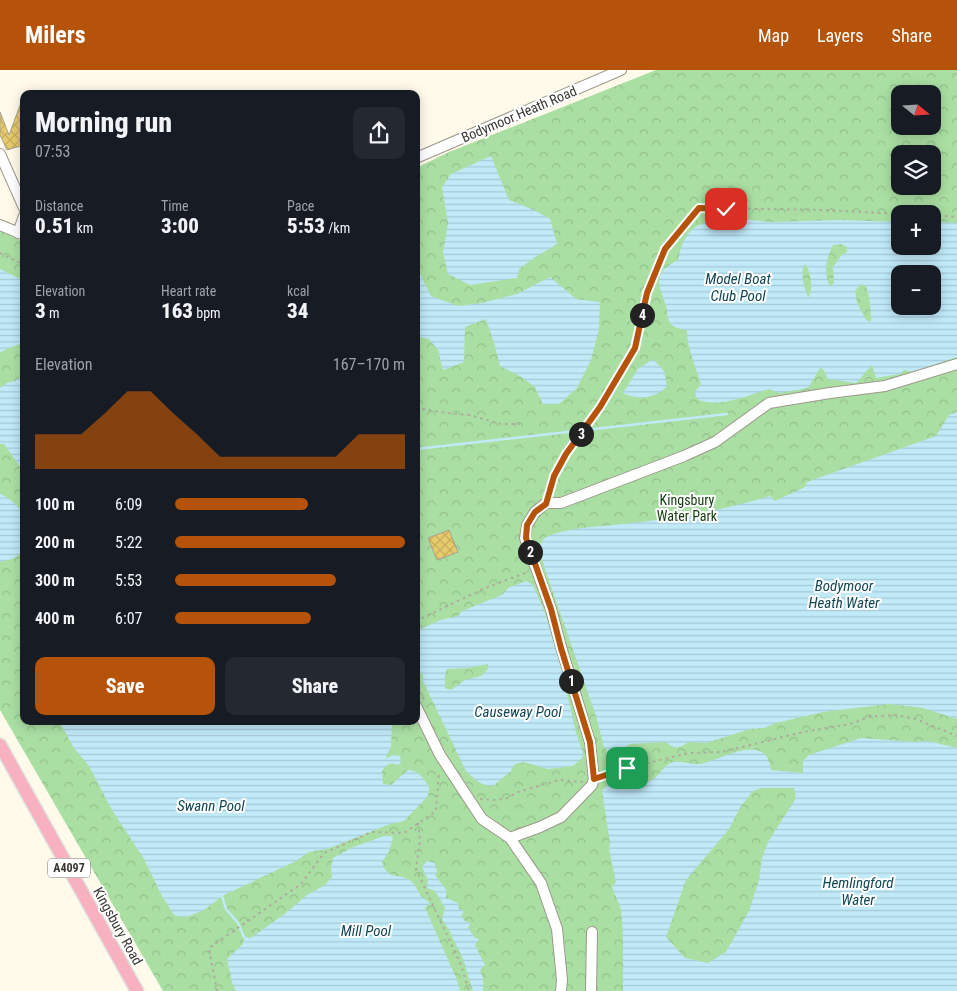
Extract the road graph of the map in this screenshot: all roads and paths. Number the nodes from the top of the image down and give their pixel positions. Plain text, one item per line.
1 (621, 70) edge
2 (0, 154) edge
3 (420, 156) edge
4 (20, 199) edge
5 (891, 214) edge
6 (941, 216) edge
7 (957, 217) edge
8 (0, 225) edge
9 (20, 234) edge
10 (0, 253) edge
11 (20, 263) edge
12 (957, 364) edge
13 (420, 409) edge
14 (520, 424) dead end
15 (546, 504) junction
16 (536, 569) junction
17 (420, 620) edge
18 (420, 693) edge
19 (428, 707) dead end
20 (420, 715) edge
21 (957, 736) edge
22 (0, 745) edge
23 (440, 755) junction
24 (594, 779) junction
25 (479, 799) dead end
26 (418, 823) junction
27 (510, 838) junction
28 (592, 932) dead end
29 (138, 991) edge
30 (217, 991) edge
31 (469, 991) edge
32 (561, 991) edge
33 (591, 991) edge

1 - 3 street, Bodymoor Heath Road
2 - 4 street
5 - 15 path
6 - 7 path
8 - 9 street
10 - 11 path
12 - 15 street
13 - 14 path
15 - 16 street
16 - 17 path
16 - 24 street
18 - 19 path
20 - 23 street
21 - 24 path
22 - 29 main road, Kingsbury Road / A4097
23 - 26 path
23 - 27 street
24 - 25 path
24 - 27 street
26 - 30 path
26 - 31 path
27 - 32 street
28 - 33 street

